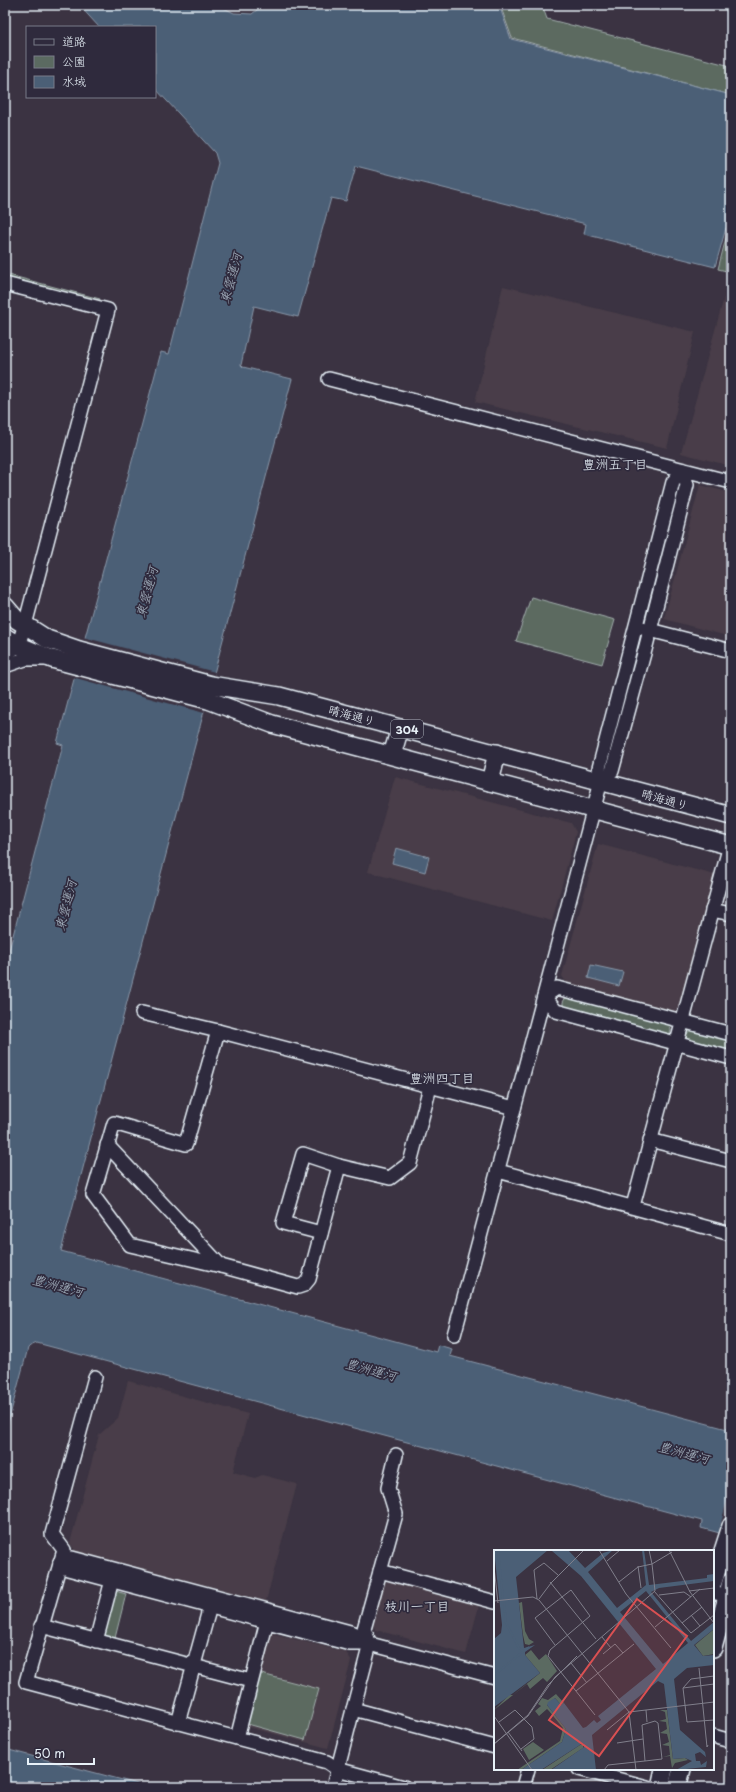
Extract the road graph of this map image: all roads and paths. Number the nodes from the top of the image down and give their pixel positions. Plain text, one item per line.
1 (5, 284) edge
2 (329, 379) dead end
3 (683, 470) junction
4 (731, 482) edge
5 (5, 606) edge
6 (25, 626) junction
7 (636, 626) junction
8 (650, 630) junction
9 (9, 639) edge
10 (731, 651) edge
11 (5, 656) edge
12 (77, 657) junction
13 (52, 659) junction
14 (5, 666) edge
15 (210, 692) junction
16 (400, 728) junction
17 (498, 753) junction
18 (392, 755) junction
19 (601, 781) junction
20 (490, 782) junction
21 (594, 810) junction
22 (731, 816) edge
23 (730, 845) edge
24 (712, 910) junction
25 (731, 914) edge
26 (544, 997) junction
27 (142, 1013) dead end
28 (682, 1021) junction
29 (218, 1031) junction
30 (731, 1034) edge
31 (676, 1043) junction
32 (731, 1058) edge
33 (430, 1087) junction
34 (514, 1108) junction
35 (650, 1140) junction
36 (107, 1145) junction
37 (731, 1161) edge
38 (339, 1166) junction
39 (498, 1171) junction
40 (632, 1206) junction
41 (321, 1233) junction
42 (731, 1234) edge
43 (221, 1266) junction
44 (454, 1335) dead end
45 (95, 1377) dead end
46 (396, 1455) dead end
47 (729, 1532) edge
48 (60, 1562) junction
49 (380, 1571) junction
50 (714, 1579) edge
51 (112, 1580) junction
52 (724, 1590) edge
53 (211, 1601) junction
54 (494, 1602) edge
55 (267, 1622) junction
56 (41, 1626) junction
57 (96, 1641) junction
58 (714, 1643) edge
59 (370, 1644) junction
60 (193, 1666) junction
61 (494, 1678) edge
62 (251, 1681) junction
63 (353, 1709) junction
64 (178, 1723) junction
65 (714, 1736) edge
66 (237, 1738) junction
67 (731, 1741) edge
68 (494, 1747) edge
69 (337, 1769) junction
70 (528, 1770) edge
71 (583, 1770) edge
72 (664, 1770) edge
73 (682, 1770) edge
74 (333, 1787) edge
75 (404, 1787) edge
76 (523, 1787) edge
77 (647, 1787) edge
78 (660, 1787) edge
79 (677, 1787) edge

1 - 6 street
2 - 3 street
3 - 4 street
3 - 7 street
3 - 8 street
5 - 6 main road, 晴海通り / 304
6 - 9 street
6 - 12 main road, 晴海通り / 304
7 - 8 street
7 - 19 street
8 - 10 street
8 - 19 street
9 - 11 street
9 - 13 main road, 晴海通り / 304
12 - 13 main road, 晴海通り / 304
12 - 15 main road, 晴海通り / 304
13 - 14 street
15 - 16 main road, 晴海通り / 304
15 - 18 main road, 晴海通り / 304
16 - 17 main road, 晴海通り / 304
16 - 18 main road
17 - 19 main road, 晴海通り / 304
17 - 20 main road
18 - 20 main road, 晴海通り / 304
19 - 21 street
19 - 22 main road, 晴海通り / 304
20 - 21 main road, 晴海通り / 304
21 - 23 main road, 晴海通り / 304
21 - 26 street
23 - 24 street
24 - 25 street
24 - 28 street
26 - 28 street
26 - 31 street
26 - 34 street
27 - 29 street
28 - 30 street
28 - 31 street
29 - 33 street
29 - 36 street
31 - 32 street
31 - 35 street
33 - 34 street
33 - 38 street
34 - 39 street
35 - 37 street
35 - 40 street
36 - 43 street
36 - 43 street
38 - 41 street
38 - 41 street
39 - 40 street
39 - 44 street
40 - 42 street
41 - 43 street
45 - 48 street
46 - 49 street
47 - 50 main road
48 - 51 street
48 - 53 street
48 - 56 street
49 - 54 street
49 - 59 street
51 - 53 street
51 - 57 street
52 - 58 main road
53 - 55 street
53 - 59 street
53 - 60 street
55 - 59 street
55 - 62 street
56 - 57 street
56 - 64 street
57 - 60 street
59 - 61 street
59 - 63 street
60 - 62 street
60 - 64 street
62 - 66 street
63 - 68 street
63 - 69 street
64 - 66 street
65 - 67 street
66 - 69 street
69 - 74 street
69 - 75 street
70 - 76 street
71 - 77 street
72 - 78 main road
73 - 79 main road

